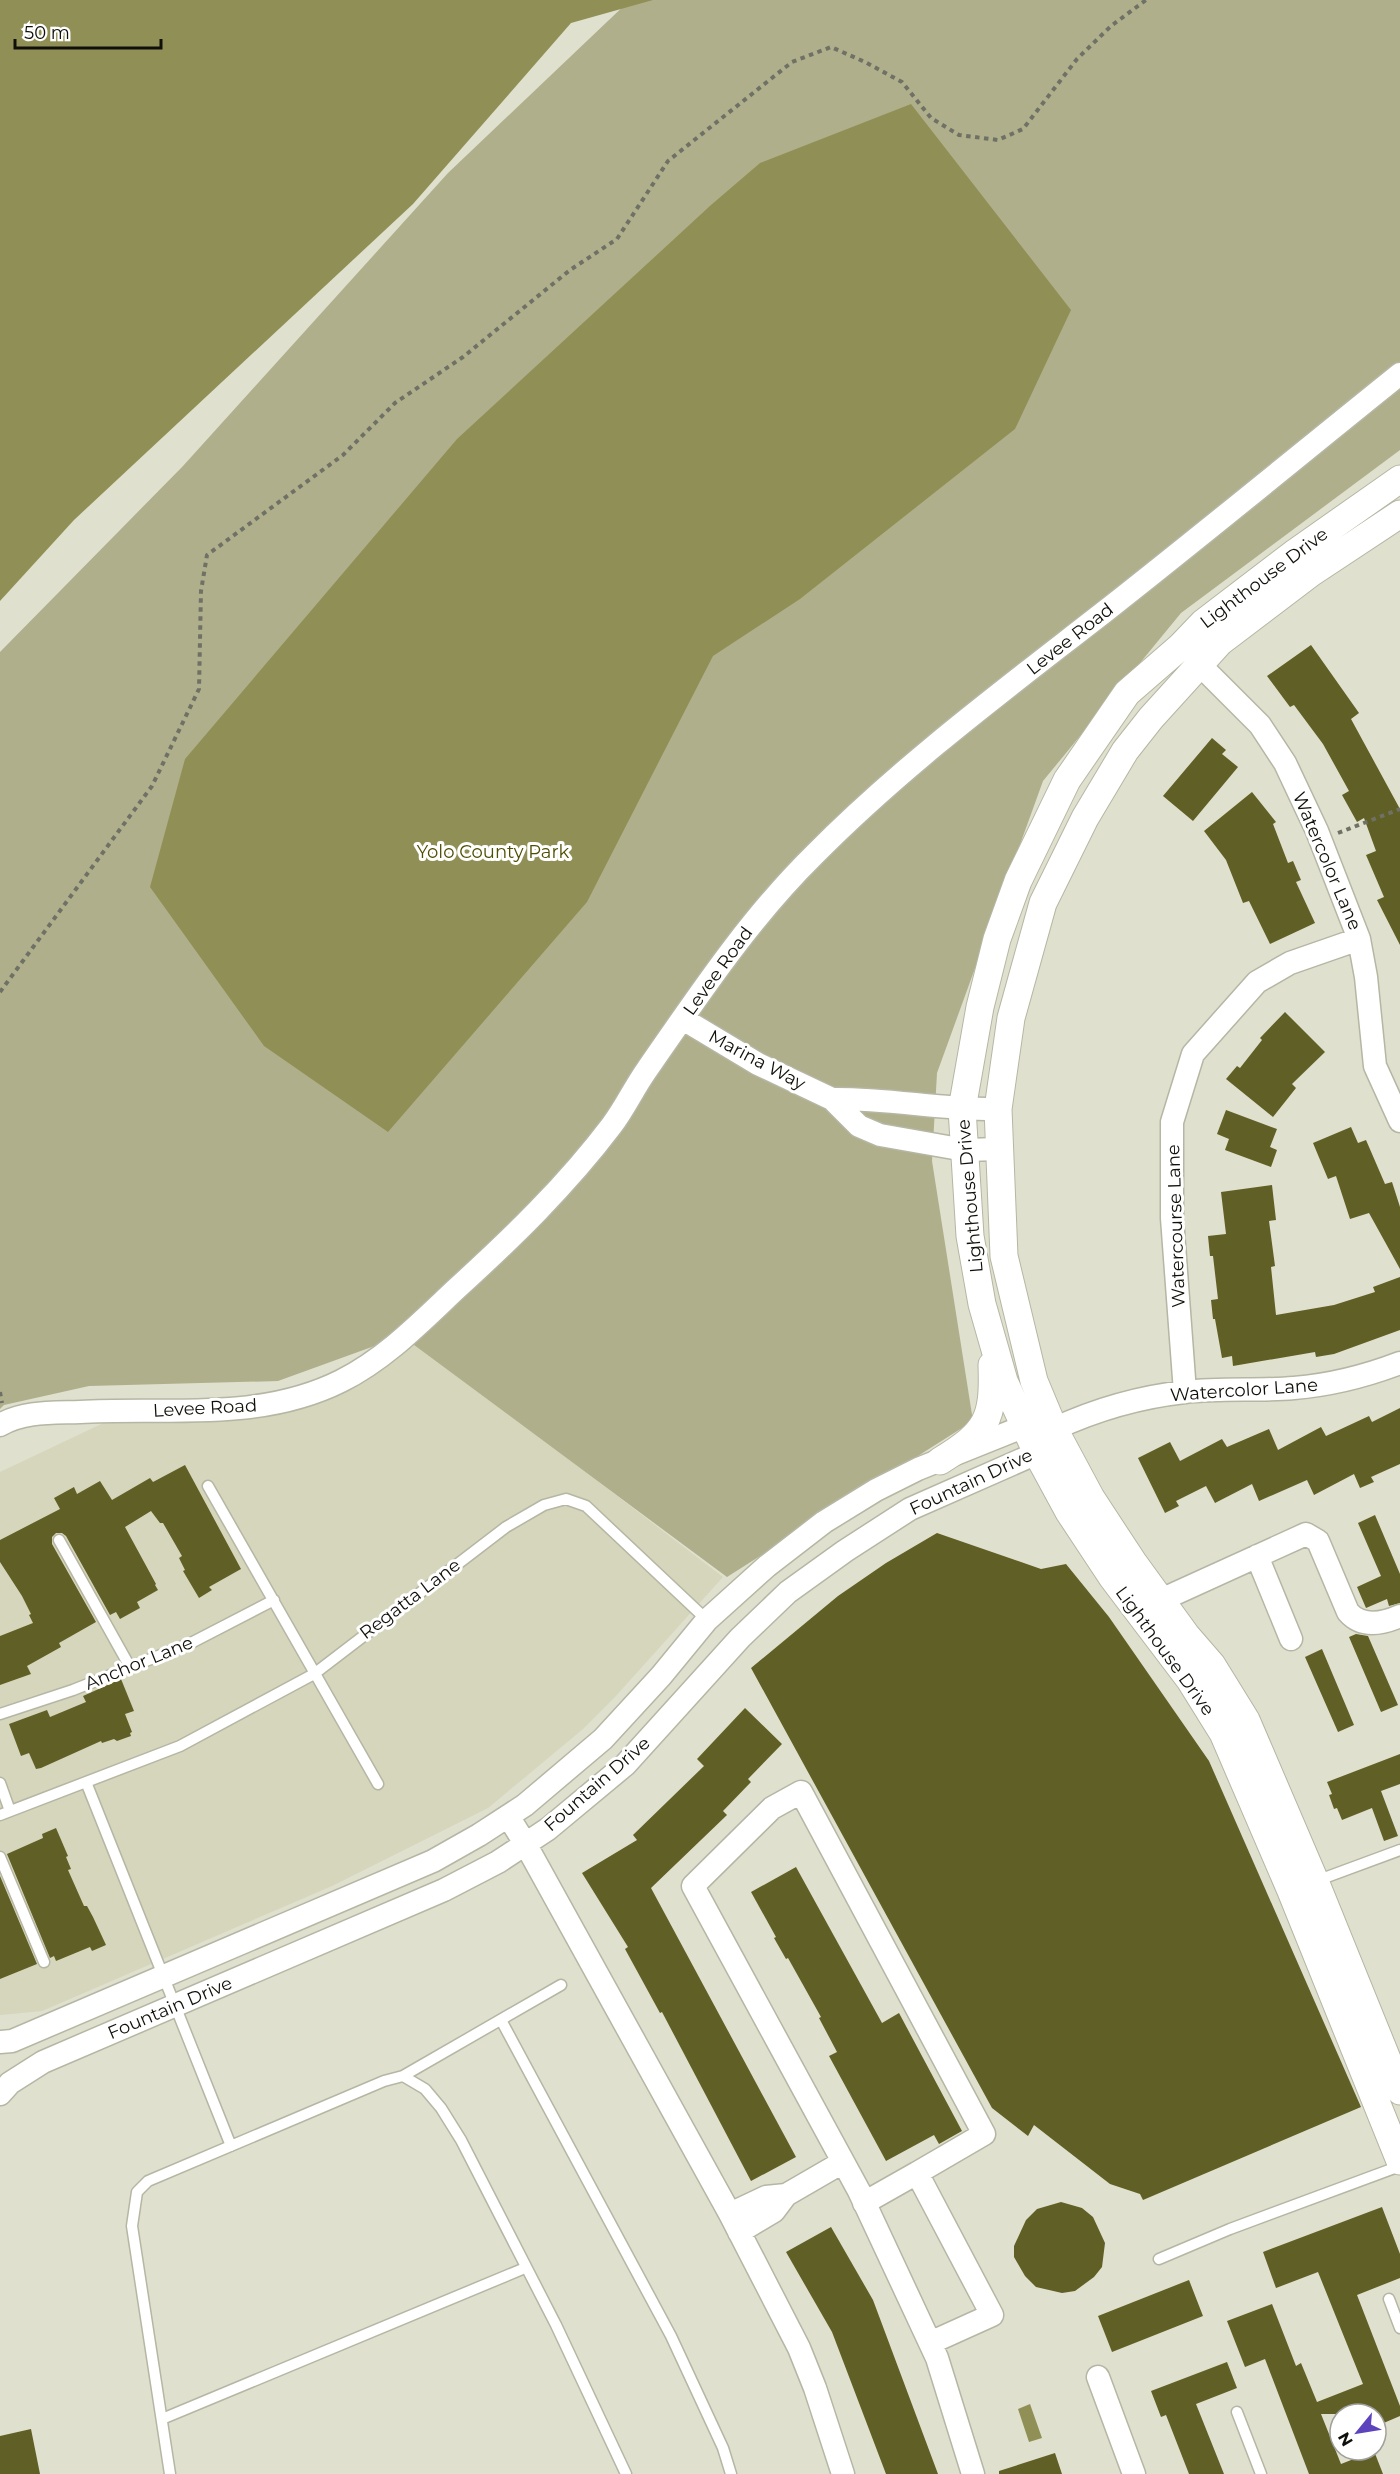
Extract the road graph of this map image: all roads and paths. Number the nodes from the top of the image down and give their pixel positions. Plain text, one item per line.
1 (1146, 0) edge
2 (1400, 374) edge
3 (1400, 479) edge
4 (1400, 514) edge
5 (1199, 664) junction
6 (1400, 809) edge
7 (1321, 839) junction
8 (1359, 939) junction
9 (0, 992) edge
10 (683, 1019) junction
11 (832, 1099) junction
12 (998, 1108) junction
13 (962, 1109) junction
14 (1400, 1121) edge
15 (999, 1149) junction
16 (965, 1150) junction
17 (992, 1340) junction
18 (1400, 1363) edge
19 (1185, 1392) junction
20 (0, 1425) edge
21 (1025, 1426) junction
22 (1054, 1429) junction
23 (1037, 1453) junction
24 (940, 1461) junction
25 (208, 1486) dead end
26 (59, 1540) dead end
27 (1257, 1556) junction
28 (274, 1600) junction
29 (1161, 1600) junction
30 (1400, 1616) edge
31 (707, 1620) junction
32 (1291, 1639) dead end
33 (130, 1667) junction
34 (314, 1674) junction
35 (0, 1714) edge
36 (86, 1782) junction
37 (0, 1783) edge
38 (378, 1784) dead end
39 (5, 1813) edge
40 (508, 1816) junction
41 (526, 1845) junction
42 (1400, 1850) edge
43 (0, 1857) edge
44 (1315, 1881) junction
45 (44, 1962) dead end
46 (165, 1976) junction
47 (561, 1985) dead end
48 (176, 2005) junction
49 (501, 2020) junction
50 (0, 2042) edge
51 (403, 2076) junction
52 (1400, 2091) edge
53 (0, 2094) edge
54 (231, 2146) junction
55 (1400, 2161) edge
56 (843, 2162) junction
57 (1400, 2166) edge
58 (916, 2173) junction
59 (864, 2203) junction
60 (734, 2223) junction
61 (1159, 2259) dead end
62 (525, 2268) junction
63 (1389, 2299) dead end
64 (1400, 2328) edge
65 (930, 2343) junction
66 (1098, 2377) dead end
67 (1237, 2412) dead end
68 (162, 2419) junction
69 (170, 2474) edge
70 (626, 2474) edge
71 (730, 2474) edge
72 (843, 2474) edge
73 (973, 2474) edge
74 (1134, 2474) edge
75 (1261, 2474) edge

1 - 9 path
2 - 10 street, Levee Road
3 - 13 street, Lighthouse Drive
4 - 5 street, Lighthouse Drive
5 - 7 street, Watercolor Lane
5 - 12 street, Lighthouse Drive
6 - 7 path
7 - 8 street, Watercolor Lane
8 - 14 street, Watercolor Lane
8 - 19 street, Watercourse Lane
10 - 11 street, Marina Way
10 - 20 street, Levee Road
11 - 13 street, Marina Way
11 - 16 street, Marina Way
12 - 13 street, Marina Way
12 - 15 street, Lighthouse Drive
13 - 16 street, Lighthouse Drive
15 - 16 street, Marina Way
15 - 22 street, Lighthouse Drive
16 - 17 street, Lighthouse Drive
17 - 21 street, Lighthouse Drive
17 - 24 street
18 - 19 street, Watercolor Lane
19 - 22 street, Watercolor Lane
21 - 22 street, Fountain Drive
21 - 23 street, Lighthouse Drive
21 - 24 street, Fountain Drive
22 - 23 street, Fountain Drive
22 - 29 street, Lighthouse Drive
23 - 41 street, Fountain Drive
23 - 55 street, Lighthouse Drive
24 - 31 street, Fountain Drive
25 - 28 lane
26 - 33 lane
27 - 29 street
27 - 30 street
27 - 32 street
28 - 33 lane, Anchor Lane
28 - 34 lane
29 - 44 street, Lighthouse Drive
31 - 34 lane, Regatta Lane
31 - 40 street, Fountain Drive
33 - 35 lane, Anchor Lane
34 - 36 lane, Regatta Lane
34 - 38 lane
36 - 39 lane, Regatta Lane
36 - 46 lane
37 - 39 lane
40 - 41 street
40 - 46 street, Fountain Drive
41 - 48 street, Fountain Drive
41 - 60 street
42 - 44 lane
43 - 45 lane
44 - 52 street, Lighthouse Drive
46 - 48 lane
46 - 50 street, Fountain Drive
47 - 49 lane
48 - 53 street, Fountain Drive
48 - 54 lane
49 - 51 lane
49 - 71 lane
51 - 54 lane
51 - 62 lane
54 - 68 lane
56 - 58 street
56 - 59 street
56 - 60 street
57 - 61 lane
58 - 59 street
58 - 65 street
59 - 65 street
60 - 72 street
62 - 68 lane
62 - 70 lane
63 - 64 lane
65 - 73 street
66 - 74 street
67 - 75 lane
68 - 69 lane

